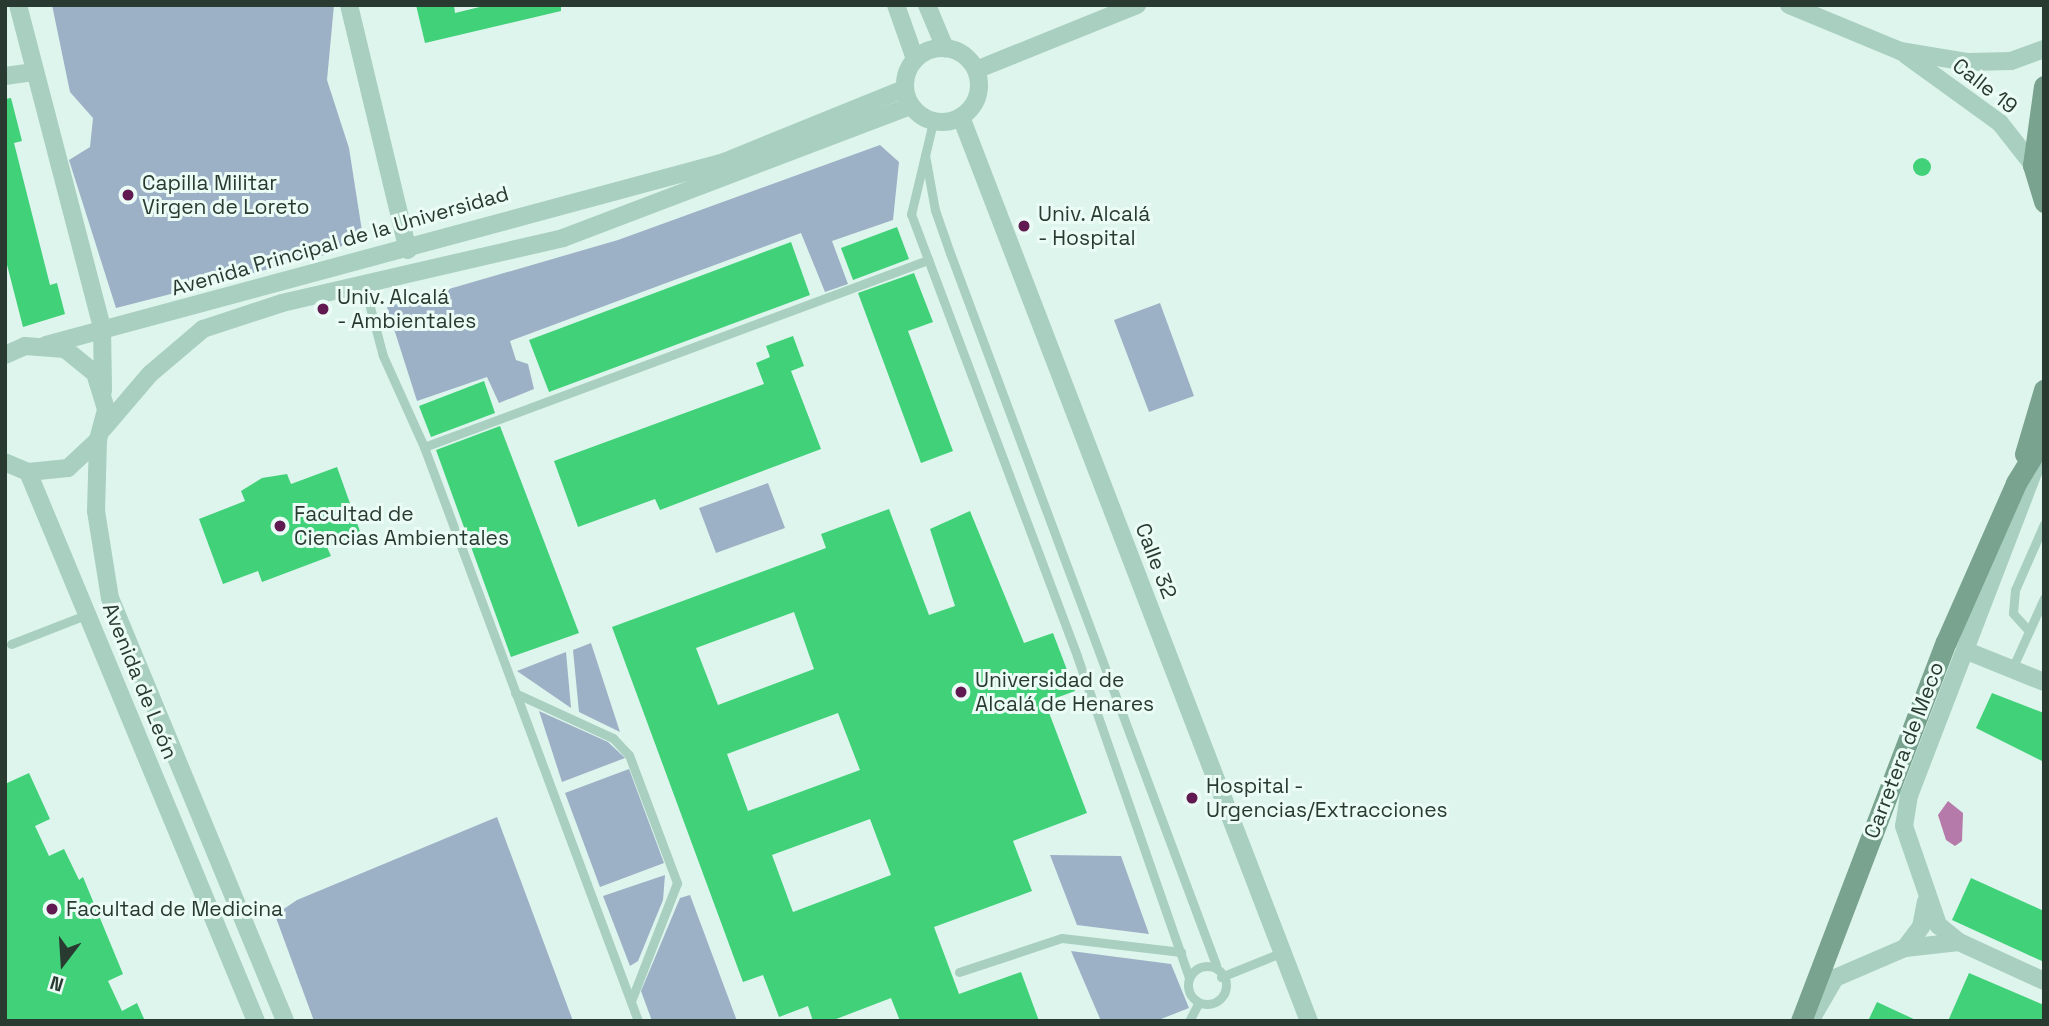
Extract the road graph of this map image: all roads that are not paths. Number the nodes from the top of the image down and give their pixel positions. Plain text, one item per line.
1 (18, 5) edge
2 (349, 5) edge
3 (896, 5) edge
4 (927, 5) edge
5 (1137, 5) edge
6 (1789, 5) edge
7 (945, 48) junction
8 (2044, 49) edge
9 (1900, 51) junction
10 (915, 59) junction
11 (976, 71) junction
12 (35, 72) junction
13 (5, 76) edge
14 (2044, 86) edge
15 (904, 89) junction
16 (911, 106) junction
17 (961, 117) junction
18 (933, 122) junction
19 (925, 154) junction
20 (2033, 165) junction
21 (2044, 202) edge
22 (408, 250) junction
23 (928, 260) junction
24 (365, 288) junction
25 (102, 327) junction
26 (46, 345) junction
27 (5, 355) edge
28 (2044, 390) edge
29 (103, 391) junction
30 (100, 435) junction
31 (2044, 437) edge
32 (2044, 444) edge
33 (424, 447) junction
34 (5, 462) edge
35 (28, 472) junction
36 (2016, 483) junction
37 (2044, 524) edge
38 (2044, 598) edge
39 (88, 614) junction
40 (2029, 631) junction
41 (11, 644) dead end
42 (1967, 651) junction
43 (2012, 669) junction
44 (2044, 682) edge
45 (515, 693) junction
46 (227, 876) junction
47 (1926, 901) junction
48 (210, 906) junction
49 (238, 907) junction
50 (1959, 942) junction
51 (1905, 948) junction
52 (1181, 952) junction
53 (1283, 952) junction
54 (1216, 965) junction
55 (959, 972) dead end
56 (1221, 977) junction
57 (1189, 978) junction
58 (2044, 981) edge
59 (631, 1001) junction
60 (1198, 1004) junction
61 (256, 1021) edge
62 (285, 1021) edge
63 (638, 1021) edge
64 (1189, 1021) edge
65 (1309, 1021) edge
66 (1801, 1021) edge
67 (1810, 1021) edge

1 - 12 street
2 - 22 street
3 - 10 street
4 - 7 street
5 - 11 street
6 - 9 street, Calle 19
7 - 10 street
7 - 11 street
8 - 9 street, Calle 19
9 - 20 street, Calle 19
10 - 15 street
11 - 17 street
12 - 13 street
12 - 25 street
14 - 20 street
15 - 16 street
15 - 22 street, Avenida Principal de la Universidad
16 - 18 street
16 - 24 street, Avenida Principal de la Universidad
17 - 18 street
17 - 53 street, Calle 32
18 - 19 lane
19 - 23 lane
19 - 54 lane
20 - 21 street
22 - 25 street, Avenida Principal de la Universidad
23 - 33 lane
23 - 52 lane
24 - 30 street, Avenida Principal de la Universidad
24 - 33 lane
25 - 26 street
25 - 29 street, Avenida de León
26 - 27 street
26 - 29 street
28 - 36 street, Carretera de Meco
29 - 30 street, Avenida de León
30 - 35 street, Avenida Principal de la Universidad
30 - 46 street, Avenida de León
31 - 36 street, Carretera de Meco
32 - 42 street
33 - 45 lane
34 - 35 street
35 - 39 street, Avenida de León
36 - 66 street, Carretera de Meco
37 - 40 lane
38 - 40 lane
39 - 41 lane
39 - 48 street, Avenida de León
40 - 43 lane
42 - 43 street
42 - 47 street
43 - 44 street
45 - 59 lane
45 - 59 lane
46 - 48 street
46 - 49 street, Avenida de León
47 - 50 street
47 - 51 street
48 - 49 street
48 - 61 street, Avenida de León
49 - 62 street, Avenida de León
50 - 51 street
50 - 58 street
51 - 67 street
52 - 55 lane
52 - 57 lane
53 - 56 lane
53 - 65 street, Calle 32
54 - 56 lane
54 - 57 lane
56 - 60 lane
57 - 60 lane
59 - 63 lane
60 - 64 lane

